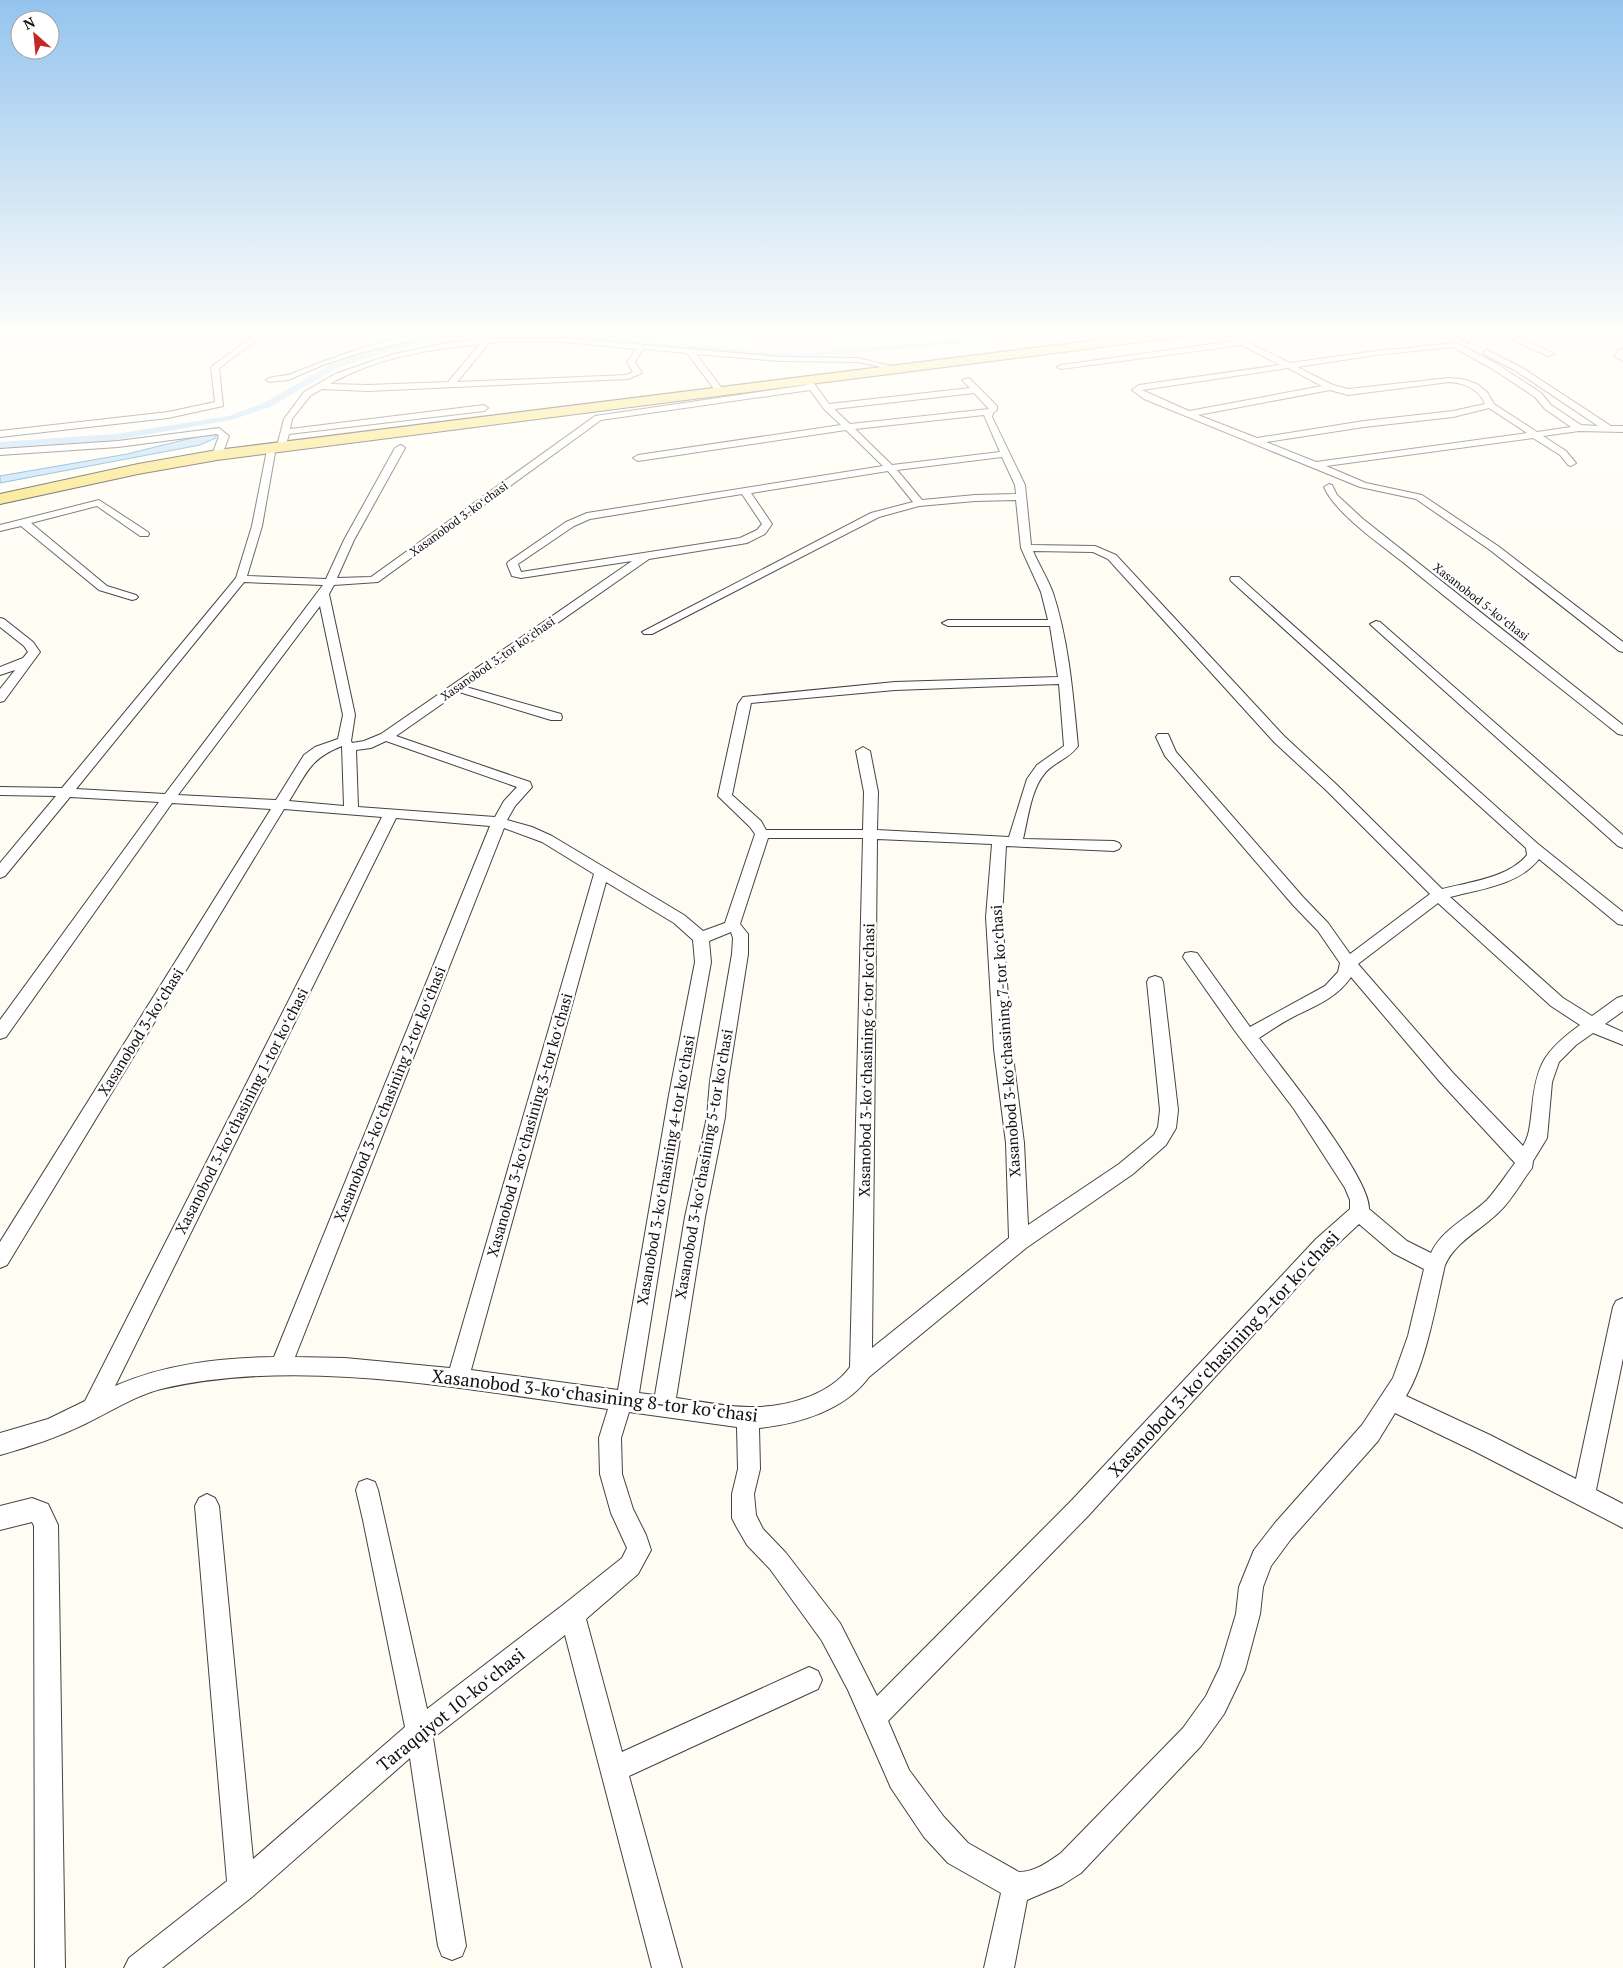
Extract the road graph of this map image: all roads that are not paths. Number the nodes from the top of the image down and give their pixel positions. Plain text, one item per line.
1 (99, 423) edge
2 (286, 423) edge
3 (395, 423) edge
4 (445, 423) edge
5 (591, 423) edge
6 (844, 423) edge
7 (888, 423) edge
8 (991, 423) edge
9 (1211, 423) edge
10 (1374, 423) edge
11 (1516, 423) edge
12 (1571, 423) edge
13 (1600, 423) edge
14 (849, 427) junction
15 (1579, 428) junction
16 (1610, 429) junction
17 (1623, 429) edge
18 (0, 434) edge
19 (1535, 435) junction
20 (1257, 441) junction
21 (279, 442) junction
22 (400, 448) dead end
23 (0, 452) edge
24 (1007, 454) junction
25 (217, 455) junction
26 (638, 458) dead end
27 (1571, 463) dead end
28 (1314, 466) junction
29 (890, 468) junction
30 (1329, 488) dead end
31 (745, 490) junction
32 (1021, 498) junction
33 (0, 499) edge
34 (919, 503) junction
35 (22, 522) junction
36 (0, 528) edge
37 (144, 534) dead end
38 (1026, 548) junction
39 (648, 555) junction
40 (241, 579) junction
41 (1235, 579) dead end
42 (330, 582) junction
43 (323, 594) junction
44 (132, 597) dead end
45 (0, 621) edge
46 (948, 623) dead end
47 (1055, 623) junction
48 (1376, 624) dead end
49 (648, 632) dead end
50 (1623, 648) edge
51 (27, 661) junction
52 (0, 671) edge
53 (1065, 680) junction
54 (457, 688) junction
55 (0, 698) edge
56 (556, 717) dead end
57 (1623, 731) edge
58 (386, 737) junction
59 (1163, 737) dead end
60 (346, 744) junction
61 (863, 751) dead end
62 (0, 791) edge
63 (64, 794) junction
64 (168, 799) junction
65 (282, 805) junction
66 (352, 811) junction
67 (391, 814) junction
68 (499, 822) junction
69 (762, 834) junction
70 (871, 834) junction
71 (1007, 842) junction
72 (1623, 843) edge
73 (1114, 846) dead end
74 (1534, 847) junction
75 (602, 871) junction
76 (0, 873) edge
77 (1439, 895) junction
78 (1623, 920) edge
79 (732, 926) junction
80 (701, 938) junction
81 (1191, 957) dead end
82 (1348, 963) junction
83 (1155, 982) dead end
84 (1623, 1002) edge
85 (1592, 1025) junction
86 (0, 1033) edge
87 (1248, 1036) junction
88 (1623, 1039) edge
89 (1524, 1160) junction
90 (1359, 1212) junction
91 (1019, 1242) junction
92 (0, 1259) edge
93 (1435, 1265) junction
94 (1623, 1306) edge
95 (281, 1366) junction
96 (861, 1370) junction
97 (458, 1378) junction
98 (1391, 1400) junction
99 (624, 1401) junction
100 (664, 1406) junction
101 (92, 1408) junction
102 (748, 1418) junction
103 (0, 1444) edge
104 (367, 1490) dead end
105 (1584, 1495) junction
106 (207, 1506) dead end
107 (1623, 1516) edge
108 (0, 1518) edge
109 (572, 1614) junction
110 (809, 1680) dead end
111 (873, 1718) junction
112 (419, 1732) junction
113 (613, 1770) junction
114 (1016, 1886) junction
115 (242, 1887) junction
116 (452, 1946) dead end
117 (50, 1968) edge
118 (139, 1968) edge
119 (667, 1968) edge
120 (999, 1968) edge

1 - 18 street
2 - 21 street
3 - 21 street
4 - 21 main road
5 - 42 street, Xasanobod 3-koʻchasi
6 - 14 street
7 - 14 street
8 - 24 street
9 - 20 street
10 - 20 street
11 - 19 street
12 - 15 street
13 - 16 street
14 - 26 street
14 - 29 street
15 - 16 street
15 - 19 street
16 - 17 street
19 - 27 street
19 - 28 street
20 - 28 street
21 - 25 main road
21 - 40 street
22 - 42 street
23 - 25 street
24 - 29 street
24 - 32 street
25 - 33 main road
28 - 50 street
29 - 31 street
29 - 34 street
30 - 57 street, Xasanobod 5-koʻchasi
31 - 39 street
31 - 39 street
32 - 34 street
32 - 38 street
34 - 49 street
35 - 36 street
35 - 37 street
35 - 44 street
38 - 47 street
38 - 77 street
39 - 54 street, Xasanobod 3-tor koʻchasi
40 - 42 street
40 - 63 street
41 - 74 street
42 - 43 street
43 - 60 street
43 - 64 street
45 - 51 street
46 - 47 street
47 - 53 street
48 - 72 street
51 - 52 street
51 - 55 street
53 - 69 street
53 - 71 street, Xasanobod 3-koʻchasining 7-tor koʻchasi
54 - 56 street
54 - 58 street, Xasanobod 3-tor koʻchasi
58 - 60 street, Xasanobod 3-tor koʻchasi
58 - 68 street
59 - 82 street
60 - 65 street, Xasanobod 3-koʻchasi
60 - 66 street
61 - 70 street, Xasanobod 3-koʻchasining 6-tor koʻchasi
62 - 63 street
63 - 64 street
63 - 76 street
64 - 65 street
64 - 86 street
65 - 66 street
65 - 92 street, Xasanobod 3-koʻchasi
66 - 67 street
67 - 68 street
67 - 101 street, Xasanobod 3-koʻchasining 1-tor koʻchasi
68 - 75 street
68 - 95 street, Xasanobod 3-koʻchasining 2-tor koʻchasi
69 - 70 street
69 - 79 street
70 - 71 street
70 - 96 street, Xasanobod 3-koʻchasining 6-tor koʻchasi
71 - 73 street
71 - 91 street, Xasanobod 3-koʻchasining 7-tor koʻchasi
74 - 77 street
74 - 78 street
75 - 80 street
75 - 97 street, Xasanobod 3-koʻchasining 3-tor koʻchasi
77 - 82 street
77 - 85 street
79 - 80 street
79 - 100 street, Xasanobod 3-koʻchasining 5-tor koʻchasi
80 - 99 street, Xasanobod 3-koʻchasining 4-tor koʻchasi
81 - 87 street
82 - 87 street
82 - 89 street
83 - 91 street, Xasanobod 3-koʻchasining 8-tor koʻchasi
84 - 85 street
85 - 88 street
85 - 89 street
87 - 90 street
89 - 93 street
90 - 93 street
90 - 111 street, Xasanobod 3-koʻchasining 9-tor koʻchasi
91 - 96 street, Xasanobod 3-koʻchasining 8-tor koʻchasi
93 - 98 street
94 - 105 street
95 - 97 street, Xasanobod 3-koʻchasining 8-tor koʻchasi
95 - 101 street, Xasanobod 3-koʻchasining 8-tor koʻchasi
96 - 102 street, Xasanobod 3-koʻchasining 8-tor koʻchasi
97 - 99 street, Xasanobod 3-koʻchasining 8-tor koʻchasi
98 - 105 street
98 - 114 street
99 - 100 street, Xasanobod 3-koʻchasining 8-tor koʻchasi
99 - 109 street, Taraqqiyot 10-koʻchasi
100 - 102 street, Xasanobod 3-koʻchasining 8-tor koʻchasi
101 - 103 street, Xasanobod 3-koʻchasining 8-tor koʻchasi
102 - 111 street
104 - 112 street
105 - 107 street
106 - 115 street
108 - 117 street
109 - 112 street, Taraqqiyot 10-koʻchasi
109 - 113 street
110 - 113 street
111 - 114 street
112 - 115 street, Taraqqiyot 10-koʻchasi
112 - 116 street
113 - 119 street
114 - 120 street
115 - 118 street, Taraqqiyot 10-koʻchasi

